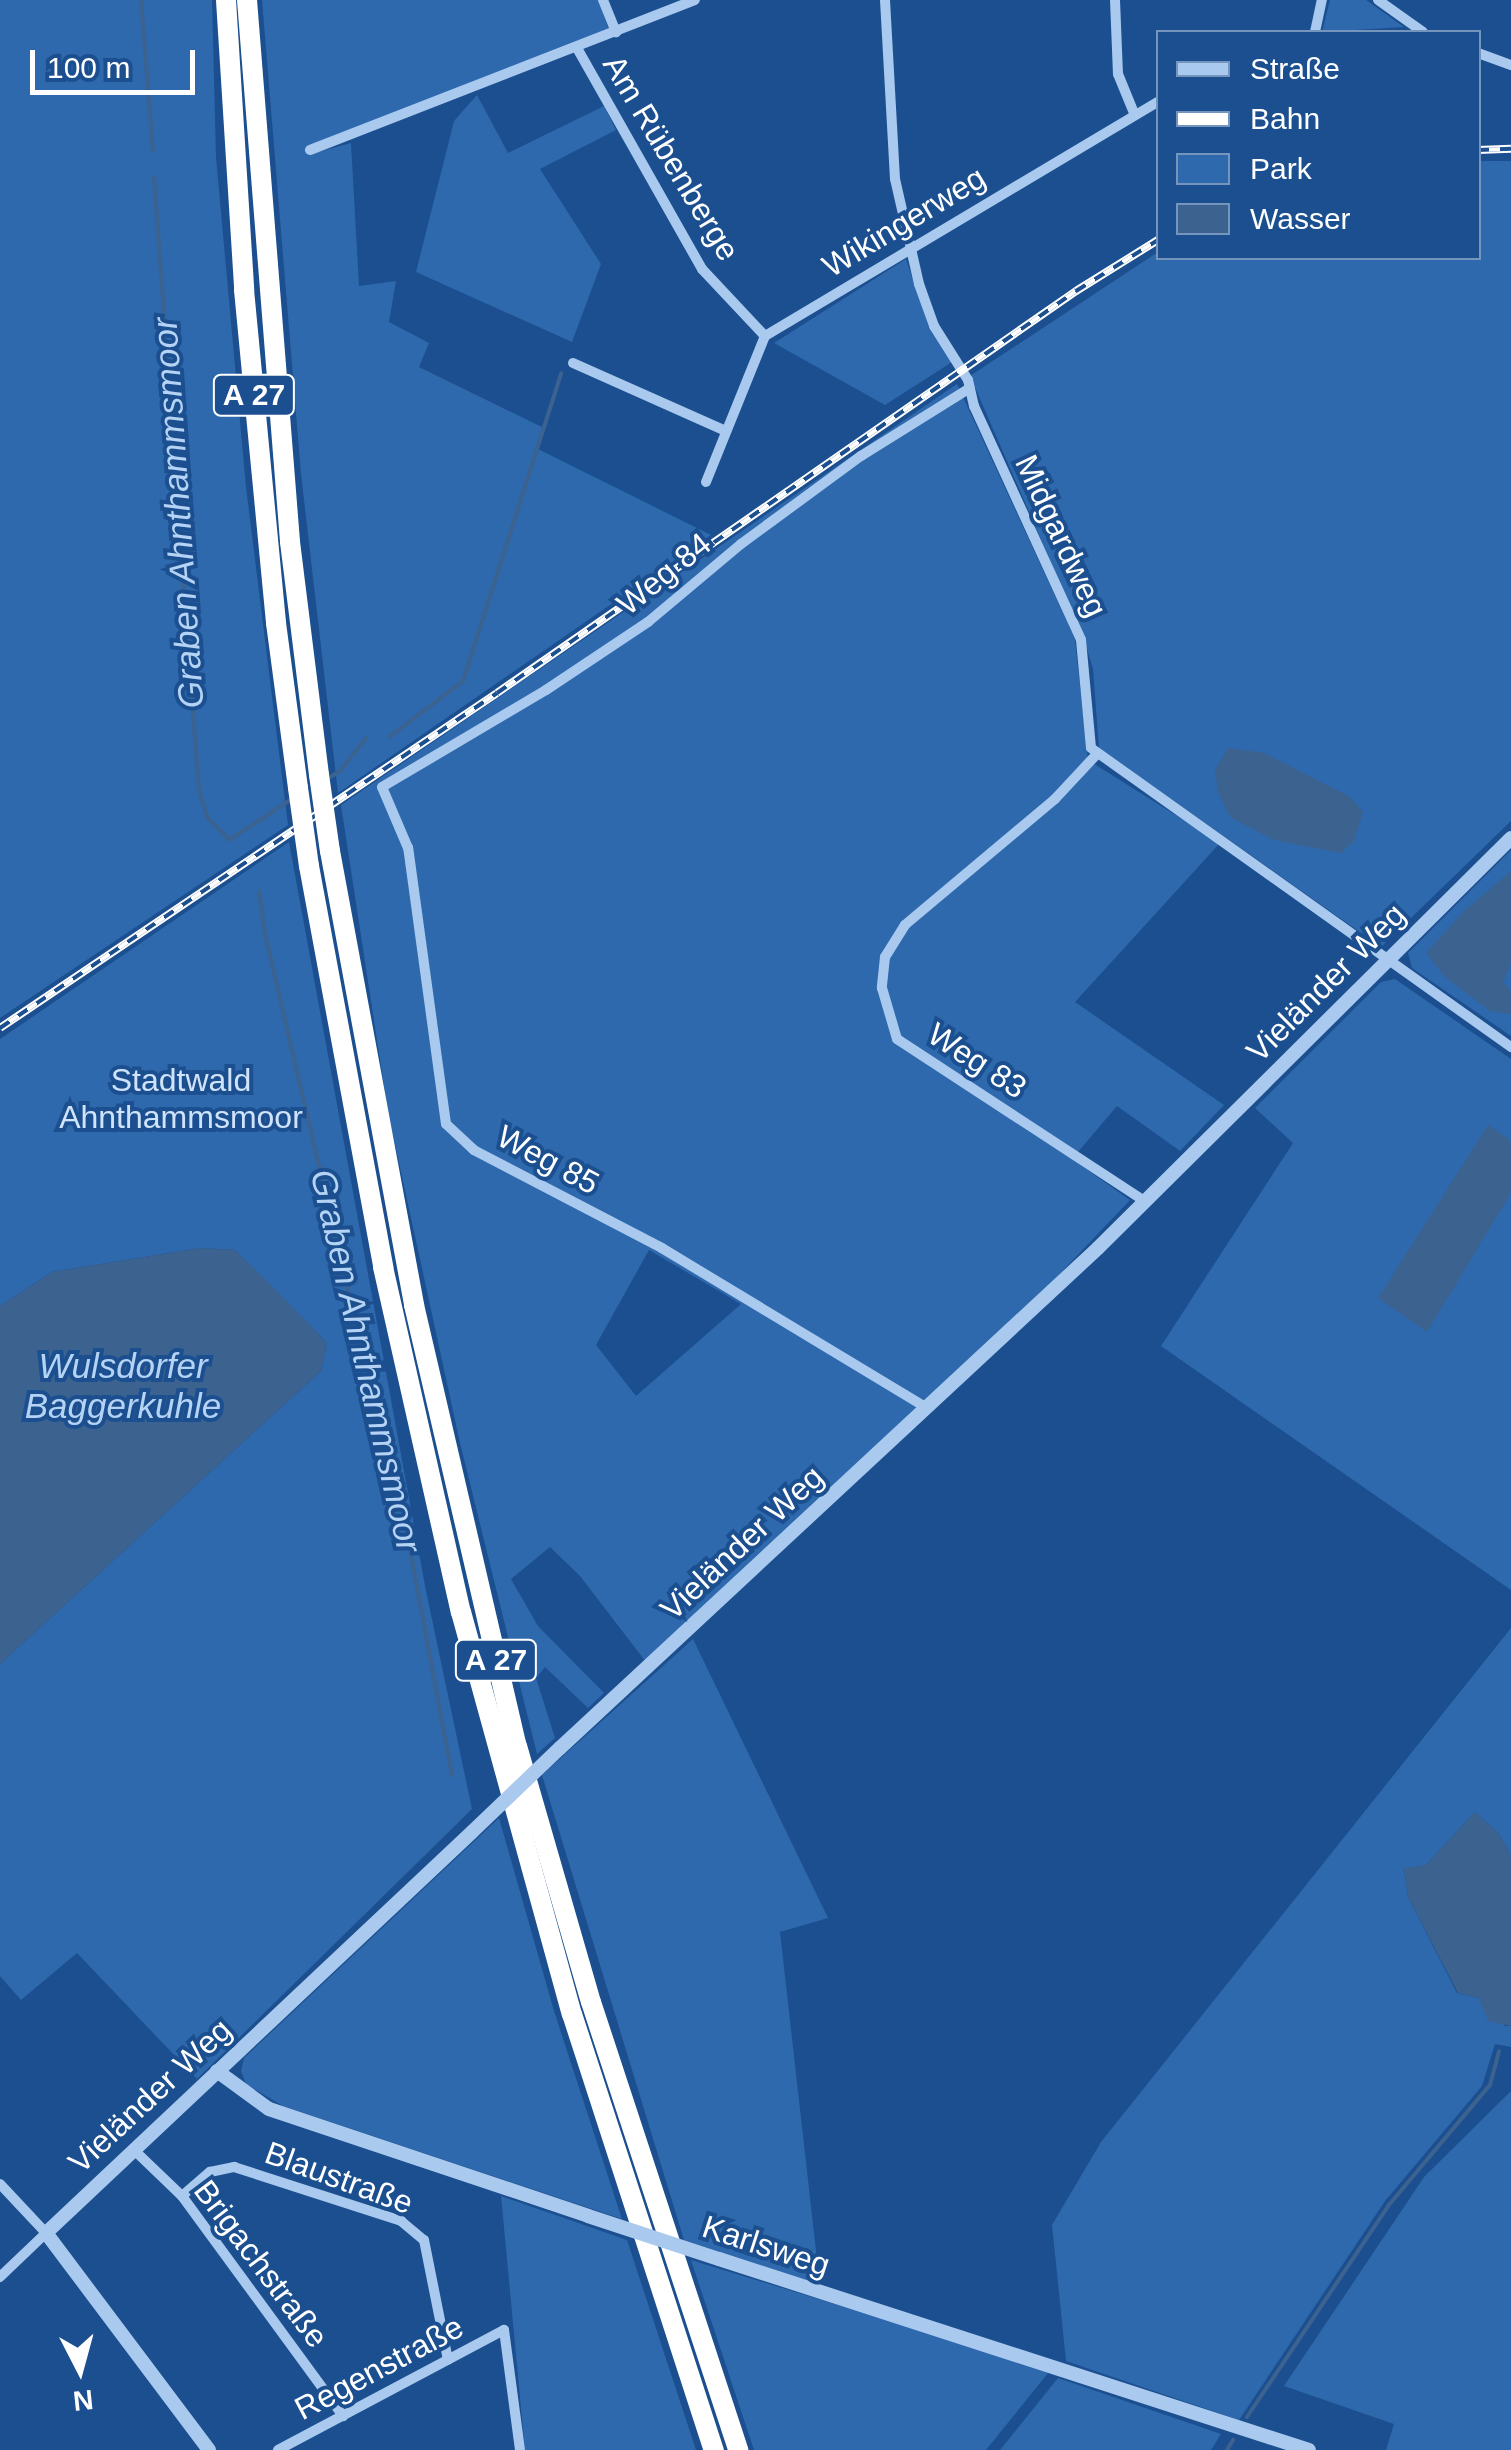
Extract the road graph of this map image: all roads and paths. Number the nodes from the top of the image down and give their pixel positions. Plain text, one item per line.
1 (226, 0) edge
2 (247, 0) edge
3 (603, 0) edge
4 (694, 0) edge
5 (885, 0) edge
6 (1114, 0) edge
7 (1322, 0) edge
8 (1378, 0) edge
9 (1315, 30) edge
10 (1418, 30) edge
11 (616, 32) junction
12 (577, 48) junction
13 (1481, 54) edge
14 (1511, 65) edge
15 (1156, 103) edge
16 (1134, 113) junction
17 (310, 150) dead end
18 (909, 247) junction
19 (765, 336) junction
20 (573, 363) dead end
21 (970, 388) junction
22 (726, 431) junction
23 (706, 482) dead end
24 (1096, 754) junction
25 (382, 787) joint
26 (1511, 838) edge
27 (1388, 960) junction
28 (1511, 1047) edge
29 (1145, 1201) junction
30 (928, 1408) junction
31 (217, 2070) junction
32 (134, 2149) junction
33 (0, 2184) edge
34 (182, 2196) junction
35 (46, 2233) junction
36 (0, 2277) edge
37 (448, 2360) junction
38 (343, 2416) junction
39 (209, 2450) edge
40 (278, 2450) edge
41 (520, 2450) edge
42 (714, 2450) edge
43 (738, 2450) edge
44 (1309, 2450) edge

1 - 42 highway, A 27, bridge
2 - 43 highway, A 27, bridge
3 - 11 street
4 - 11 street
5 - 18 street, Midgardweg
6 - 16 street
7 - 9 street
8 - 10 street
11 - 12 street
12 - 17 street
12 - 19 street, Am Rübenberge
13 - 14 street
15 - 16 street, Wikingerweg
16 - 18 street, Wikingerweg
18 - 19 street, Wikingerweg
18 - 21 street, Midgardweg
19 - 22 street
20 - 22 street
21 - 24 street, Midgardweg
21 - 25 street, Weg 84
22 - 23 street
24 - 27 street
24 - 29 street, Weg 83
25 - 30 street, Weg 85
26 - 27 street, Vieländer Weg
27 - 28 street
27 - 29 street, Vieländer Weg
29 - 30 street, Vieländer Weg
30 - 31 street, Vieländer Weg, bridge
31 - 32 street, Vieländer Weg
31 - 44 street, Karlsweg, bridge
32 - 34 street, Brigachstraße
32 - 35 street, Vieländer Weg
33 - 35 street
34 - 37 street, Blaustraße
34 - 38 street, Brigachstraße
35 - 36 street, Vieländer Weg
35 - 39 street
37 - 38 street, Regenstraße
37 - 41 street, Regenstraße
38 - 40 street, Regenstraße

